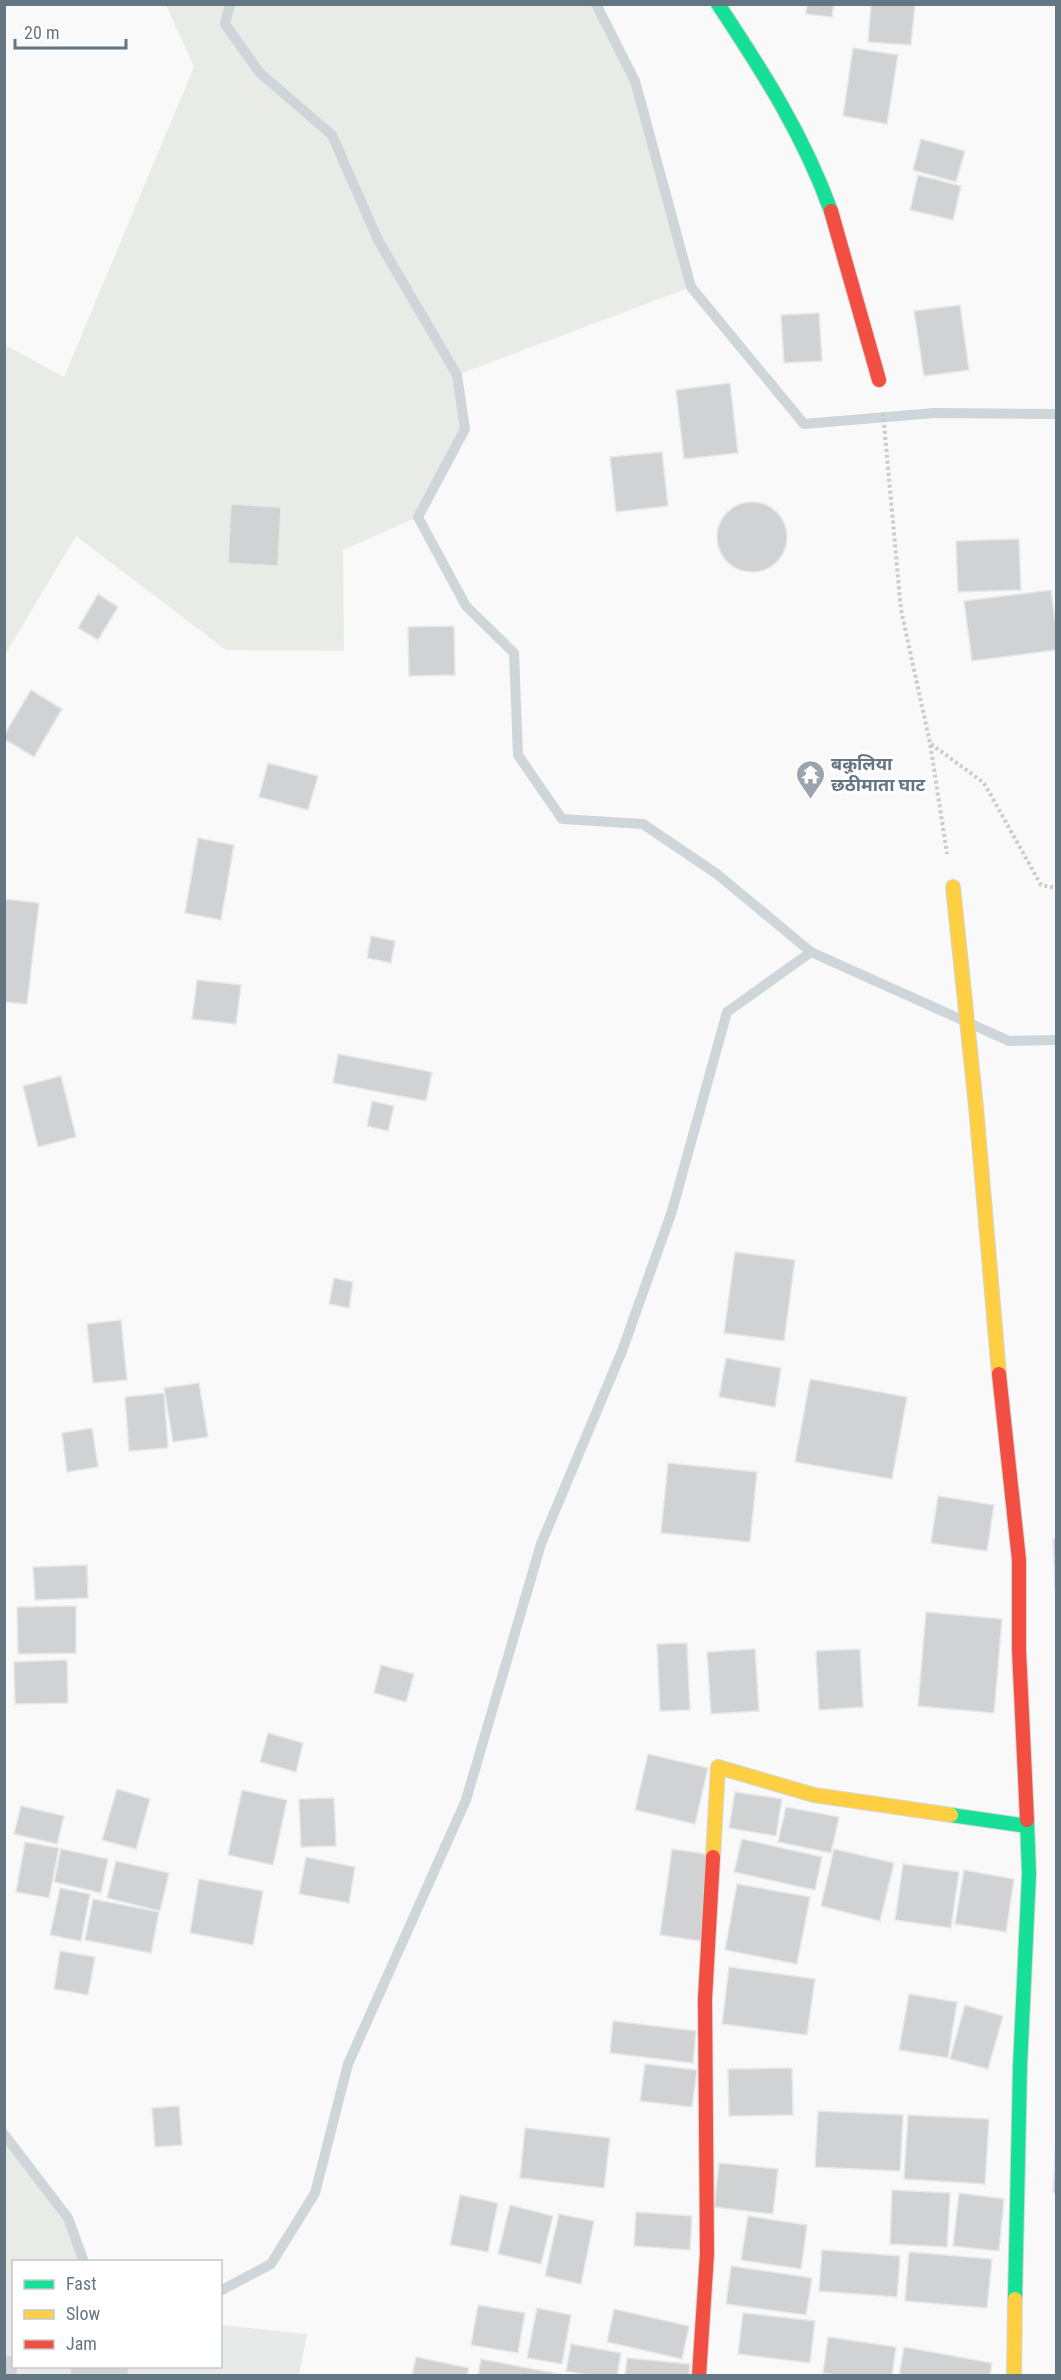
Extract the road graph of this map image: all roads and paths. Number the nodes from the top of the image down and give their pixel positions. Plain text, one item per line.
1 (718, 4) edge
2 (879, 380) dead end
3 (888, 451) dead end
4 (930, 743) junction
5 (953, 887) joint
6 (1056, 888) edge
7 (1027, 1826) junction
8 (699, 2376) edge
9 (1014, 2376) edge

1 - 2 street
3 - 4 path
4 - 5 path
4 - 6 path
5 - 7 street
7 - 8 street
7 - 9 street

